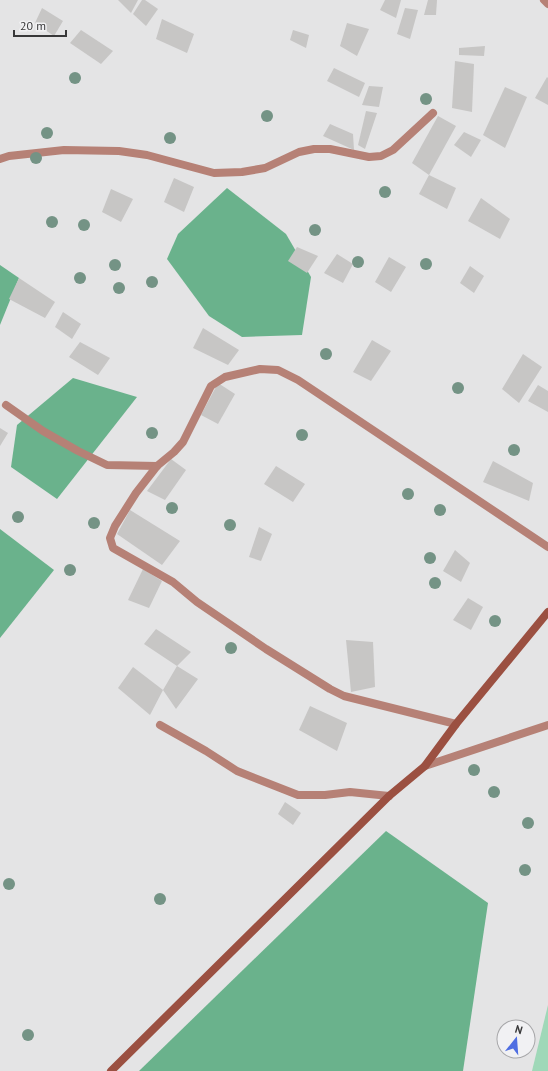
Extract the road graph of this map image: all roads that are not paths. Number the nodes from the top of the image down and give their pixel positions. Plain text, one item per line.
1 (544, 0) edge
2 (548, 4) edge
3 (433, 114) dead end
4 (0, 159) edge
5 (6, 405) dead end
6 (157, 466) junction
7 (548, 547) edge
8 (548, 612) edge
9 (456, 724) junction
10 (548, 725) edge
11 (160, 726) dead end
12 (425, 766) junction
13 (389, 796) junction
14 (111, 1071) edge

1 - 2 street
3 - 4 street
5 - 6 street
6 - 7 street
6 - 9 street
8 - 9 main road
9 - 12 main road
10 - 12 street
11 - 13 street
12 - 13 main road
13 - 14 main road

